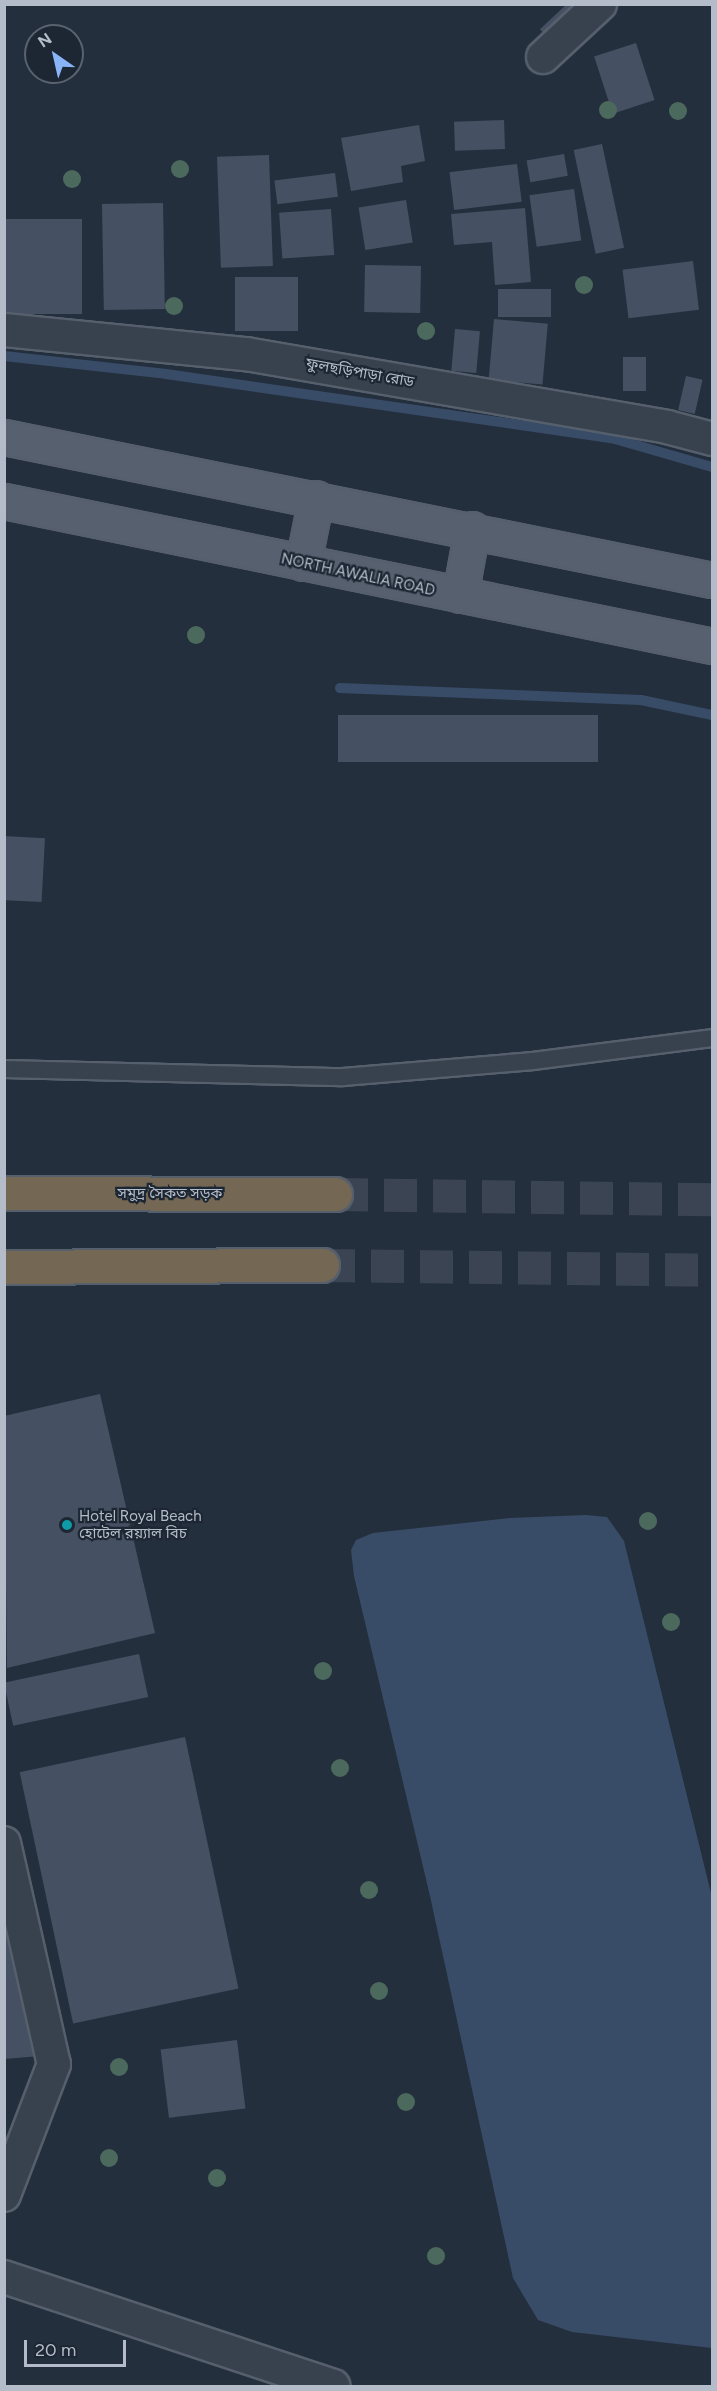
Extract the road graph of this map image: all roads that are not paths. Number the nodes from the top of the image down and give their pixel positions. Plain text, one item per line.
1 (600, 4) edge
2 (543, 57) dead end
3 (4, 330) edge
4 (4, 437) edge
5 (712, 439) edge
6 (316, 498) junction
7 (4, 501) edge
8 (472, 529) junction
9 (303, 563) junction
10 (712, 580) edge
11 (460, 596) junction
12 (712, 646) edge
13 (712, 1038) edge
14 (4, 1069) edge
15 (4, 1193) edge
16 (335, 1194) tunnel mouth
17 (322, 1266) tunnel mouth
18 (4, 1267) edge
19 (4, 1843) edge
20 (4, 2194) edge
21 (4, 2277) edge
22 (333, 2386) edge

1 - 2 street
3 - 5 street, ফুলছড়িপাড়া রোড
4 - 6 main road
6 - 8 main road
6 - 9 main road
7 - 9 main road, NORTH AWALIA ROAD
8 - 10 main road
8 - 11 main road
9 - 11 main road, NORTH AWALIA ROAD
11 - 12 main road, NORTH AWALIA ROAD
13 - 14 lane
15 - 16 highway, সমুদ্র সৈকত সড়ক
17 - 18 highway
19 - 20 street
21 - 22 street

